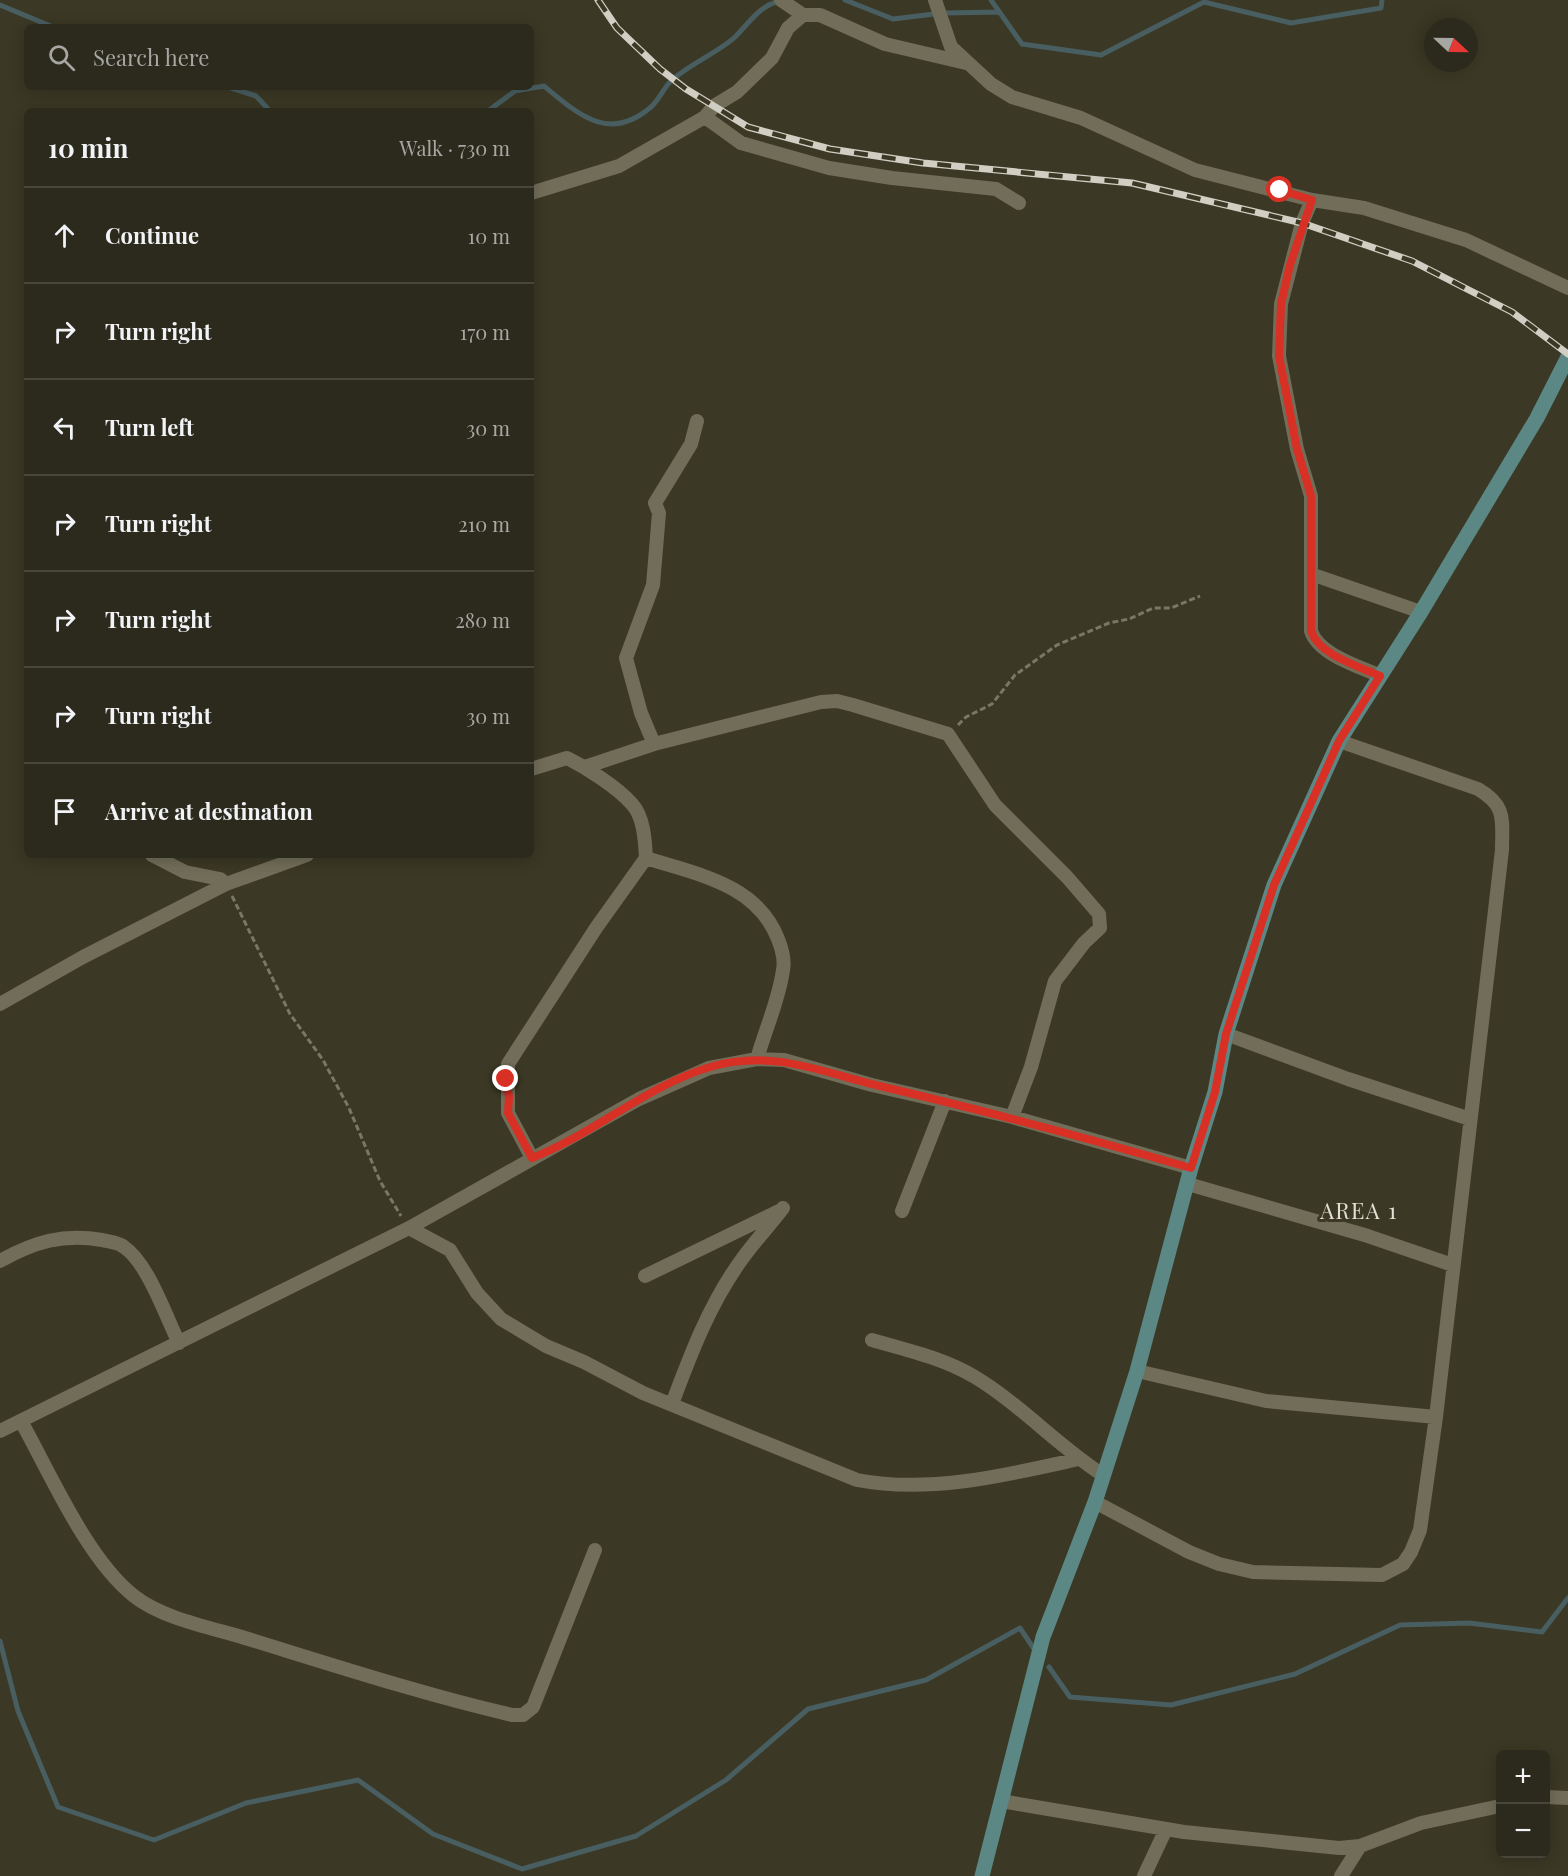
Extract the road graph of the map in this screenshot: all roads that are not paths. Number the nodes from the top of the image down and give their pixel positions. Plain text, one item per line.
1 (780, 0) edge
2 (935, 0) edge
3 (803, 15) junction
4 (969, 63) junction
5 (705, 117) junction
6 (534, 192) edge
7 (1312, 200) junction
8 (1019, 203) dead end
9 (1568, 288) edge
10 (1568, 357) edge
11 (696, 421) dead end
12 (1311, 574) junction
13 (1421, 612) junction
14 (1380, 676) junction
15 (1339, 741) junction
16 (654, 744) junction
17 (585, 767) junction
18 (534, 768) edge
19 (158, 858) edge
20 (299, 858) edge
21 (646, 858) junction
22 (226, 884) junction
23 (0, 1004) edge
24 (1226, 1034) junction
25 (757, 1059) junction
26 (945, 1101) junction
27 (1012, 1117) junction
28 (1470, 1119) junction
29 (532, 1158) junction
30 (1191, 1168) junction
31 (1188, 1184) junction
32 (902, 1211) dead end
33 (409, 1228) junction
34 (0, 1261) edge
35 (1453, 1265) junction
36 (645, 1276) dead end
37 (872, 1340) dead end
38 (179, 1343) junction
39 (1137, 1371) junction
40 (672, 1404) junction
41 (1436, 1417) junction
42 (21, 1421) junction
43 (0, 1431) edge
44 (1078, 1459) junction
45 (1103, 1475) junction
46 (1095, 1502) junction
47 (595, 1550) dead end
48 (1550, 1797) edge
49 (1568, 1798) edge
50 (1001, 1800) junction
51 (1496, 1807) edge
52 (1166, 1829) junction
53 (1360, 1846) junction
54 (981, 1876) edge
55 (1144, 1876) edge
56 (1341, 1876) edge

1 - 3 street
2 - 4 street
3 - 4 street
3 - 5 street
4 - 7 street
5 - 6 street
5 - 8 street
7 - 9 street
7 - 12 street
10 - 13 main road
11 - 16 street
12 - 13 street
12 - 14 street
13 - 14 main road
14 - 15 main road
15 - 24 main road
15 - 28 street
16 - 17 street
16 - 27 street
17 - 18 street
17 - 21 street
19 - 22 street
20 - 22 street
21 - 25 street
21 - 29 street
22 - 23 street
24 - 28 street
24 - 30 main road
25 - 26 street
25 - 29 street
26 - 27 street
26 - 32 street
27 - 30 street
28 - 35 street
29 - 33 street
30 - 31 main road
31 - 35 street
31 - 39 main road
33 - 38 street
33 - 40 street
34 - 38 street
35 - 41 street
36 - 40 street
37 - 44 street
38 - 42 street
39 - 41 street
39 - 45 main road
40 - 44 street
41 - 46 street
42 - 43 street
42 - 47 street
44 - 45 street
45 - 46 main road
46 - 50 main road
48 - 49 street
50 - 52 street
50 - 54 main road
51 - 53 street
52 - 53 street
52 - 55 street
53 - 56 street

